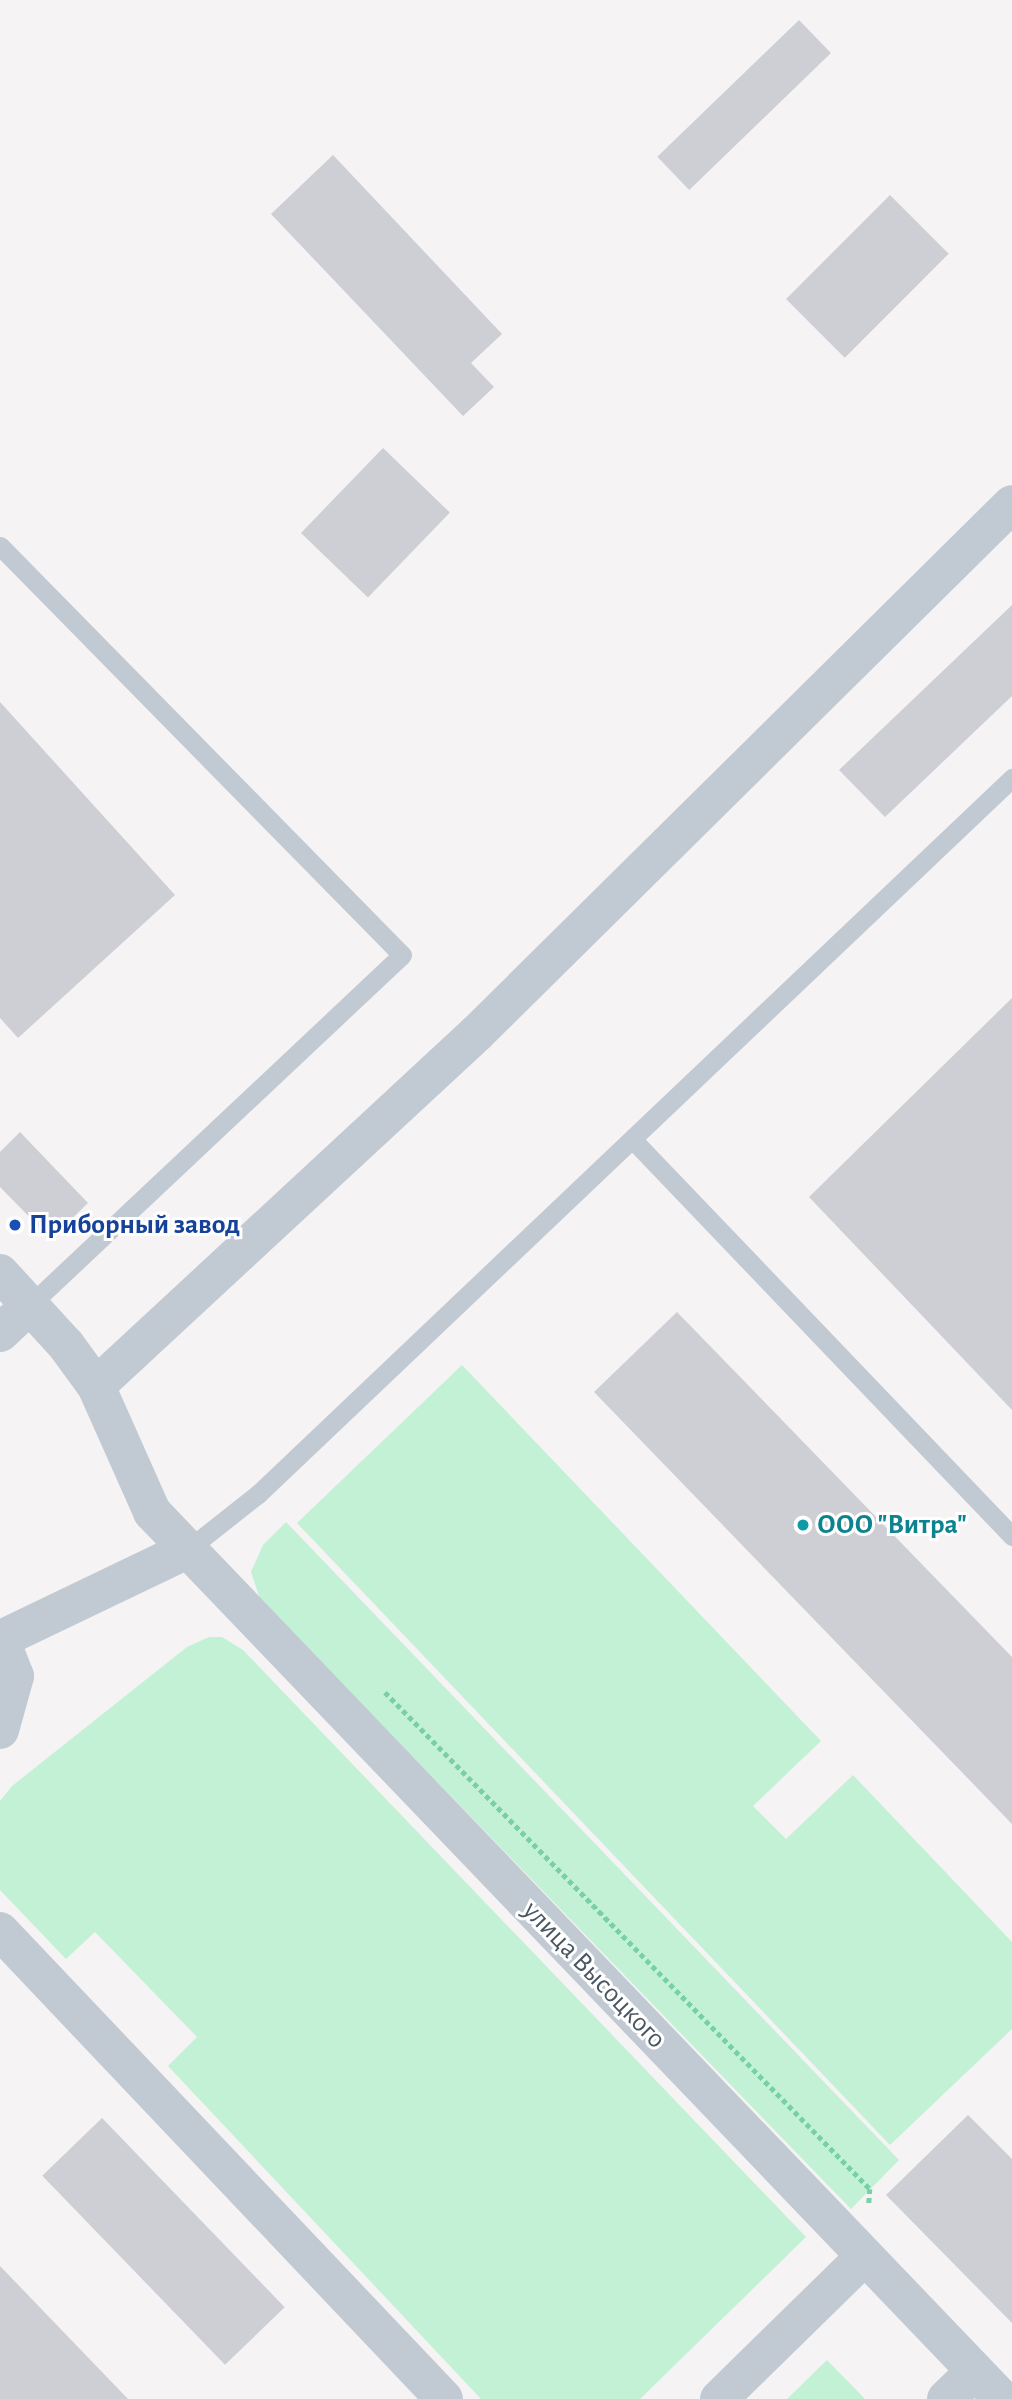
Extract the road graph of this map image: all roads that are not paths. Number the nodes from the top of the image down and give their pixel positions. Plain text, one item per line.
1 (1012, 504) edge
2 (0, 546) edge
3 (1012, 778) edge
4 (634, 1141) junction
5 (0, 1273) edge
6 (30, 1305) junction
7 (0, 1333) edge
8 (96, 1386) junction
9 (1012, 1536) edge
10 (187, 1550) junction
11 (1, 1638) edge
12 (0, 1730) edge
13 (0, 1931) edge
14 (865, 2256) junction
15 (975, 2371) junction
16 (444, 2399) edge
17 (719, 2399) edge
18 (946, 2399) edge
19 (1002, 2399) edge

1 - 8 street
2 - 6 lane
3 - 4 lane
4 - 9 lane
4 - 10 lane
5 - 6 street
6 - 7 street
6 - 8 street, улица Высоцкого
8 - 10 street, улица Высоцкого
10 - 11 street
10 - 14 street, улица Высоцкого
11 - 12 street
13 - 16 street
14 - 15 street, улица Высоцкого
14 - 17 street
15 - 18 street
15 - 19 street, улица Высоцкого

